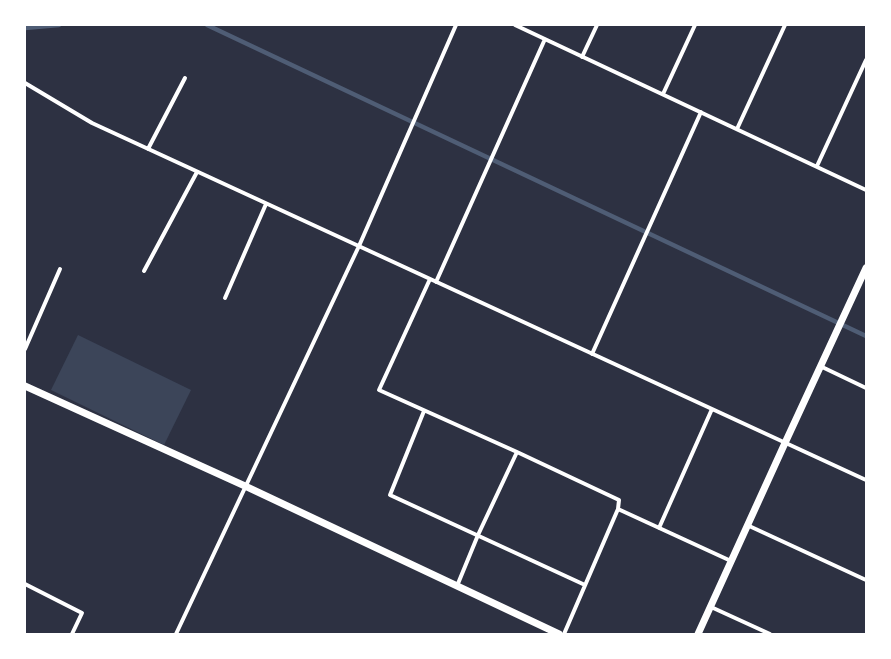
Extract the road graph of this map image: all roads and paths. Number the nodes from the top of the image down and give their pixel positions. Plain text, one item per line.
1 (456, 25) edge
2 (515, 25) edge
3 (597, 25) edge
4 (695, 25) edge
5 (785, 25) edge
6 (545, 39) junction
7 (582, 57) junction
8 (866, 60) edge
9 (185, 78) dead end
10 (25, 83) edge
11 (663, 94) junction
12 (701, 112) junction
13 (737, 129) junction
14 (148, 149) junction
15 (817, 166) junction
16 (197, 172) junction
17 (866, 190) edge
18 (266, 204) junction
19 (359, 246) junction
20 (866, 268) edge
21 (60, 269) dead end
22 (144, 271) dead end
23 (430, 279) junction
24 (436, 282) junction
25 (225, 298) dead end
26 (25, 349) edge
27 (592, 354) junction
28 (820, 366) junction
29 (25, 386) edge
30 (866, 388) edge
31 (712, 409) junction
32 (424, 411) junction
33 (785, 443) junction
34 (517, 452) junction
35 (866, 480) edge
36 (246, 486) junction
37 (618, 509) junction
38 (747, 526) junction
39 (659, 528) junction
40 (478, 535) junction
41 (731, 561) junction
42 (866, 580) edge
43 (25, 584) edge
44 (585, 585) junction
45 (457, 586) junction
46 (710, 607) junction
47 (72, 634) edge
48 (176, 634) edge
49 (558, 634) edge
50 (564, 634) edge
51 (698, 634) edge
52 (770, 634) edge

1 - 19 street
2 - 6 street
3 - 7 street
4 - 11 street
5 - 13 street
6 - 7 street
6 - 24 street
7 - 11 street
8 - 15 street
9 - 14 street
10 - 14 street
11 - 12 street
12 - 13 street
12 - 27 street
13 - 15 street
14 - 16 street
15 - 17 street
16 - 18 street
16 - 22 street
18 - 19 street
18 - 25 street
19 - 23 street
19 - 36 street
20 - 28 street
21 - 26 street
23 - 24 street
23 - 32 street
24 - 27 street
27 - 31 street
28 - 30 street
28 - 33 street
29 - 36 street
31 - 33 street
31 - 39 street
32 - 34 street
32 - 40 street
33 - 35 street
33 - 38 street
34 - 37 street
34 - 40 street
36 - 45 street
36 - 48 street
37 - 39 street
37 - 44 street
38 - 41 street
38 - 42 street
39 - 41 street
40 - 44 street
40 - 45 street
41 - 46 street
43 - 47 street
44 - 50 street
45 - 49 street
46 - 51 street
46 - 52 street

